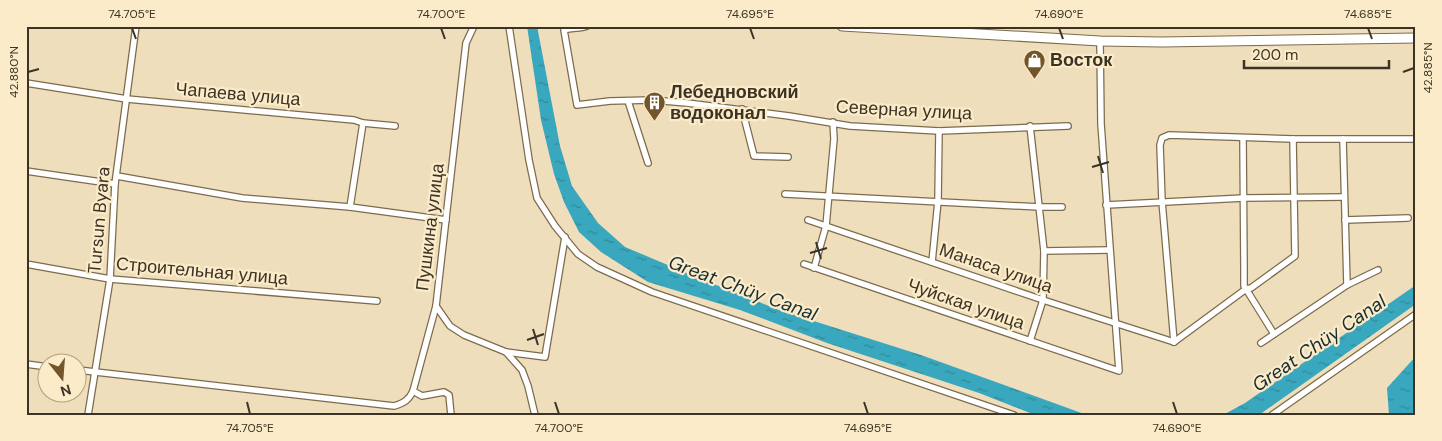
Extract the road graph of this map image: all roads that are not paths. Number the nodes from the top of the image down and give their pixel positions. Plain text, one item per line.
1 (136, 26) edge
2 (474, 26) edge
3 (509, 26) edge
4 (587, 26) edge
5 (842, 26) edge
6 (1416, 38) edge
7 (1100, 41) junction
8 (26, 83) edge
9 (127, 99) junction
10 (628, 101) junction
11 (742, 109) junction
12 (833, 122) junction
13 (362, 123) junction
14 (395, 126) dead end
15 (1030, 126) junction
16 (1068, 126) dead end
17 (939, 131) junction
18 (1243, 138) junction
19 (1293, 139) junction
20 (1343, 139) junction
21 (1416, 139) edge
22 (788, 157) dead end
23 (648, 163) dead end
24 (26, 171) edge
25 (117, 176) junction
26 (115, 184) junction
27 (785, 194) dead end
28 (1344, 197) junction
29 (829, 198) junction
30 (1244, 198) junction
31 (1294, 198) junction
32 (938, 201) junction
33 (1162, 201) junction
34 (1106, 205) junction
35 (350, 207) junction
36 (1039, 207) junction
37 (1062, 207) dead end
38 (1408, 218) dead end
39 (446, 220) junction
40 (808, 220) dead end
41 (1345, 220) junction
42 (826, 226) junction
43 (565, 237) junction
44 (1109, 250) junction
45 (1044, 251) junction
46 (932, 262) junction
47 (26, 264) edge
48 (804, 264) dead end
49 (814, 268) junction
50 (1378, 270) dead end
51 (110, 279) junction
52 (1347, 285) junction
53 (1249, 289) junction
54 (1043, 300) junction
55 (377, 301) dead end
56 (436, 306) junction
57 (1416, 314) edge
58 (1116, 322) junction
59 (1274, 334) junction
60 (1030, 341) junction
61 (1174, 342) junction
62 (1262, 343) dead end
63 (506, 352) junction
64 (88, 372) edge
65 (96, 373) junction
66 (413, 391) junction
67 (88, 415) edge
68 (451, 415) edge
69 (535, 415) edge
70 (1014, 415) edge
71 (1272, 415) edge

1 - 9 street, Tursun Byara
2 - 39 street, Пушкина улица
3 - 43 street
4 - 10 street, Северная улица
5 - 7 main road
6 - 7 main road
7 - 34 street
8 - 9 street, Чапаева улица
9 - 13 street, Чапаева улица
9 - 25 street, Tursun Byara
10 - 11 street, Северная улица
10 - 23 street
11 - 12 street, Северная улица
11 - 22 street
12 - 17 street, Северная улица
12 - 29 street
13 - 14 street, Чапаева улица
13 - 35 street
15 - 16 street, Северная улица
15 - 17 street, Северная улица
15 - 36 street
17 - 32 street
18 - 19 street
18 - 30 street
18 - 33 street
19 - 20 street
19 - 31 street
20 - 21 street
20 - 28 street
24 - 26 street
25 - 26 street, Tursun Byara
25 - 35 street
26 - 51 street, Tursun Byara
27 - 29 street
28 - 31 street
28 - 41 street
29 - 32 street
29 - 42 street
30 - 31 street
30 - 33 street
30 - 53 street
31 - 53 street
32 - 36 street
32 - 46 street
33 - 34 street
33 - 61 street
34 - 44 street
35 - 39 street
36 - 37 street
36 - 45 street
38 - 41 street
39 - 56 street, Пушкина улица
40 - 42 street, Манаса улица
41 - 52 street
42 - 46 street, Манаса улица
42 - 49 street
43 - 63 street
43 - 70 street
44 - 45 street
44 - 58 street
45 - 54 street
46 - 54 street, Манаса улица
47 - 51 street, Строительная улица
48 - 49 street, Чуйская улица
49 - 60 street, Чуйская улица
50 - 52 street
51 - 55 street, Строительная улица
51 - 65 street, Tursun Byara
52 - 59 street
53 - 59 street
53 - 61 street
54 - 58 street, Манаса улица
54 - 60 street
56 - 63 street, Пушкина улица
56 - 66 street
57 - 71 street
58 - 60 street, Чуйская улица
58 - 61 street, Манаса улица
59 - 62 street
63 - 69 street, Пушкина улица
64 - 65 street
65 - 66 street
65 - 67 street, Tursun Byara
66 - 68 street

